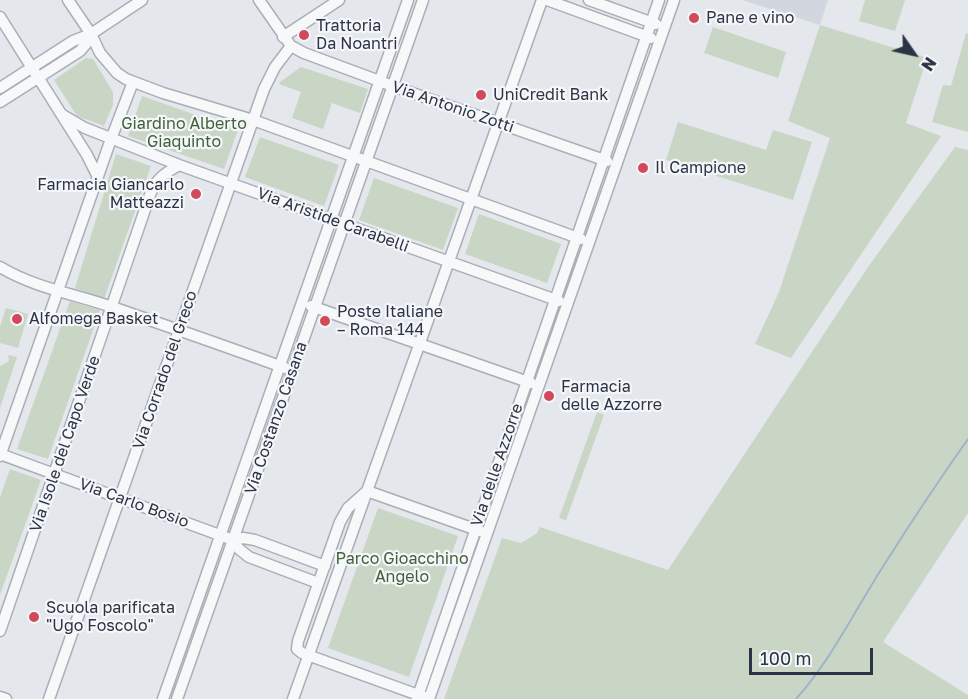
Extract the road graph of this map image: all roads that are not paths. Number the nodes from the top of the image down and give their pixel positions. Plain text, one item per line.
1 (68, 0) edge
2 (142, 0) edge
3 (259, 0) edge
4 (339, 0) edge
5 (408, 0) edge
6 (423, 0) edge
7 (542, 0) edge
8 (547, 0) edge
9 (589, 0) edge
10 (659, 0) edge
11 (674, 0) edge
12 (0, 17) edge
13 (651, 23) junction
14 (665, 27) junction
15 (91, 34) junction
16 (283, 37) junction
17 (646, 37) junction
18 (660, 41) junction
19 (291, 46) junction
20 (32, 68) junction
21 (39, 78) junction
22 (380, 81) junction
23 (133, 82) junction
24 (392, 86) junction
25 (0, 88) edge
26 (0, 102) edge
27 (61, 114) junction
28 (253, 120) junction
29 (499, 123) junction
30 (111, 139) junction
31 (354, 156) junction
32 (603, 159) junction
33 (367, 160) junction
34 (617, 164) junction
35 (179, 165) junction
36 (98, 177) junction
37 (230, 183) junction
38 (471, 200) junction
39 (330, 219) junction
40 (344, 224) junction
41 (576, 237) junction
42 (590, 242) junction
43 (449, 262) junction
44 (0, 267) edge
45 (58, 291) junction
46 (554, 299) junction
47 (302, 303) junction
48 (568, 303) junction
49 (112, 307) junction
50 (315, 308) junction
51 (179, 329) junction
52 (420, 344) junction
53 (280, 366) junction
54 (293, 370) junction
55 (526, 382) junction
56 (539, 386) junction
57 (0, 455) edge
58 (54, 474) junction
59 (367, 491) junction
60 (120, 498) junction
61 (475, 530) junction
62 (487, 534) junction
63 (220, 536) junction
64 (233, 540) junction
65 (325, 566) junction
66 (318, 583) junction
67 (0, 631) edge
68 (309, 655) junction
69 (0, 697) edge
70 (423, 698) edge
71 (6, 699) edge
72 (49, 699) edge
73 (163, 699) edge
74 (177, 699) edge
75 (293, 699) edge

1 - 15 street
2 - 15 street
3 - 16 street
4 - 16 street
5 - 22 street, Via Costanzo Casana
6 - 24 street, Via Costanzo Casana
7 - 29 street
8 - 17 street
9 - 13 street
10 - 13 street, Via delle Azzorre
11 - 14 street, Via delle Azzorre
12 - 20 street
13 - 14 street
13 - 17 street, Via delle Azzorre
14 - 18 street, Via delle Azzorre
15 - 20 street
15 - 21 street
15 - 23 street
16 - 19 street
17 - 18 street
17 - 32 street, Via delle Azzorre
18 - 34 street, Via delle Azzorre
19 - 22 street, Via Antonio Zotti
19 - 28 street, Via Corrado del Greco
20 - 21 street
20 - 25 street
21 - 26 street
21 - 27 street
22 - 24 street, Via Antonio Zotti
22 - 31 street, Via Costanzo Casana
23 - 28 street
23 - 30 street
24 - 29 street, Via Antonio Zotti
24 - 33 street, Via Costanzo Casana
27 - 30 street, Via Aristide Carabelli
27 - 36 street
28 - 31 street
28 - 37 street, Via Corrado del Greco
29 - 32 street, Via Antonio Zotti
29 - 38 street
30 - 35 street, Via Aristide Carabelli
30 - 36 street
31 - 33 street
31 - 39 street, Via Costanzo Casana
32 - 34 street, Via Antonio Zotti
32 - 41 street, Via delle Azzorre
33 - 38 street
33 - 40 street, Via Costanzo Casana
34 - 42 street, Via delle Azzorre
35 - 37 street, Via Aristide Carabelli
35 - 49 street, Via Isole del Capo Verde
36 - 45 street
37 - 39 street, Via Aristide Carabelli
37 - 51 street, Via Corrado del Greco
38 - 41 street
38 - 43 street
39 - 40 street, Via Aristide Carabelli
39 - 47 street, Via Costanzo Casana
40 - 43 street, Via Aristide Carabelli
40 - 50 street, Via Costanzo Casana
41 - 42 street
41 - 46 street, Via delle Azzorre
42 - 48 street, Via delle Azzorre
43 - 46 street, Via Aristide Carabelli
43 - 52 street
44 - 45 street
45 - 49 street
45 - 57 street
46 - 48 street
46 - 55 street, Via delle Azzorre
47 - 50 street
47 - 53 street, Via Costanzo Casana
48 - 56 street, Via delle Azzorre
49 - 51 street
49 - 58 street, Via Isole del Capo Verde
50 - 52 street
50 - 54 street, Via Costanzo Casana
51 - 53 street
51 - 60 street, Via Corrado del Greco
52 - 55 street
52 - 59 street
53 - 54 street
53 - 63 street, Via Costanzo Casana
54 - 64 street, Via Costanzo Casana
55 - 56 street
55 - 61 street, Via delle Azzorre
56 - 62 street, Via delle Azzorre
57 - 58 street, Via Carlo Bosio
58 - 60 street, Via Carlo Bosio
58 - 67 street, Via Isole del Capo Verde
59 - 61 street
59 - 65 street
59 - 68 street
60 - 63 street, Via Carlo Bosio
60 - 72 street, Via Corrado del Greco
61 - 62 street
61 - 70 street, Via delle Azzorre
62 - 70 street, Via delle Azzorre
63 - 64 street, Via Carlo Bosio
63 - 73 street, Via Costanzo Casana
64 - 65 street, Via Carlo Bosio
64 - 66 street, Via Carlo Bosio
64 - 74 street, Via Costanzo Casana
65 - 66 street
66 - 68 street
68 - 70 street
68 - 75 street
69 - 71 street

